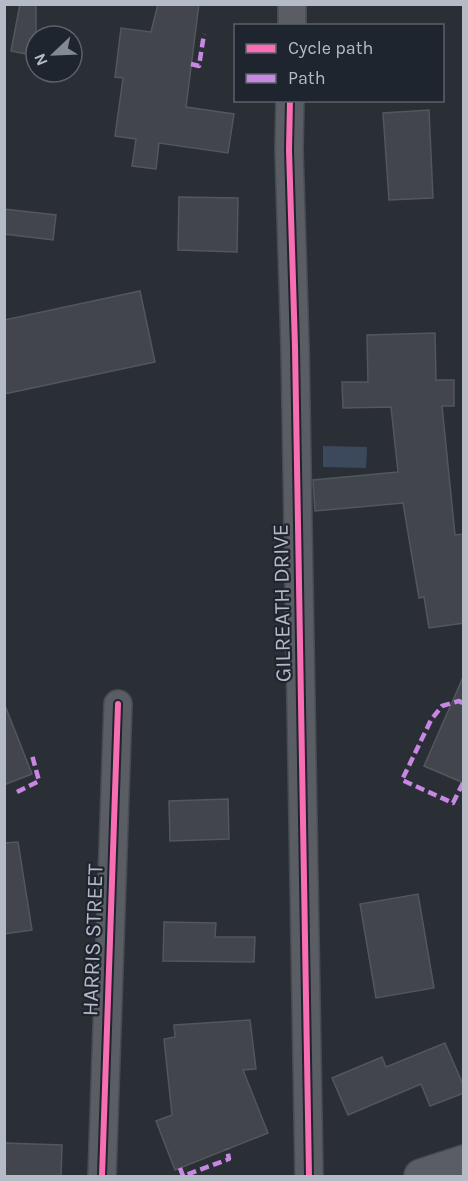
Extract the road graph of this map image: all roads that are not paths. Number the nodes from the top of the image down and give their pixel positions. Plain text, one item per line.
1 (292, 4) edge
2 (292, 24) edge
3 (290, 102) edge
4 (118, 704) dead end
5 (464, 1162) edge
6 (102, 1176) edge
7 (309, 1176) edge
8 (421, 1176) edge

1 - 2 street
3 - 7 street, GILREATH DRIVE
4 - 6 street, HARRIS STREET
5 - 8 street

